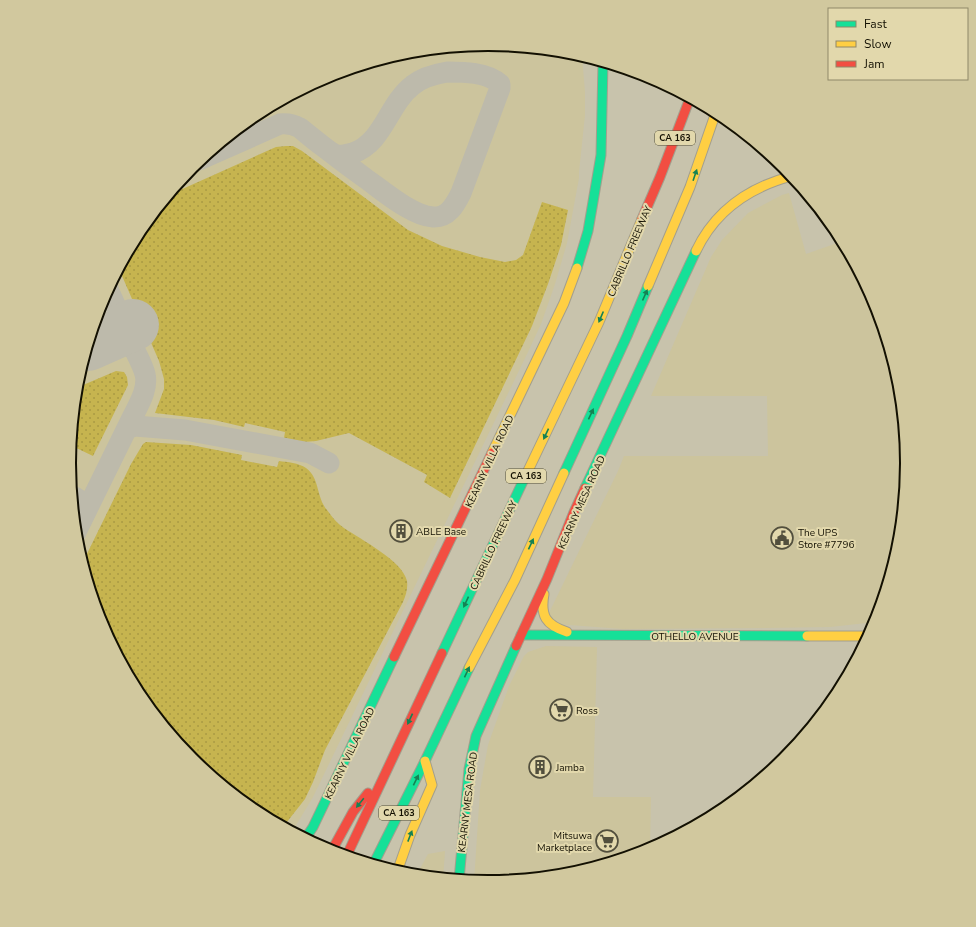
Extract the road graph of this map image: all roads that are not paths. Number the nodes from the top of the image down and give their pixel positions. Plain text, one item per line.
1 (603, 67) edge
2 (688, 103) edge
3 (714, 119) edge
4 (785, 178) edge
5 (547, 579) junction
6 (521, 635) junction
7 (589, 636) junction
8 (862, 636) edge
9 (425, 761) junction
10 (384, 772) junction
11 (308, 834) edge
12 (334, 846) edge
13 (348, 852) edge
14 (375, 860) edge
15 (399, 866) edge
16 (459, 875) edge

1 - 11 main road, KEARNY VILLA ROAD
2 -> 10 main road, CABRILLO FREEWAY / CA 163
9 -> 3 main road, CA 163
4 - 5 main road, KEARNY MESA ROAD
5 - 6 main road, KEARNY MESA ROAD
5 - 7 main road
6 - 7 main road, OTHELLO AVENUE
6 - 16 main road, KEARNY MESA ROAD
7 - 8 main road, OTHELLO AVENUE
14 -> 9 main road, CA 163
15 -> 9 main road
10 -> 12 main road
10 - 13 main road, CABRILLO FREEWAY / CA 163

